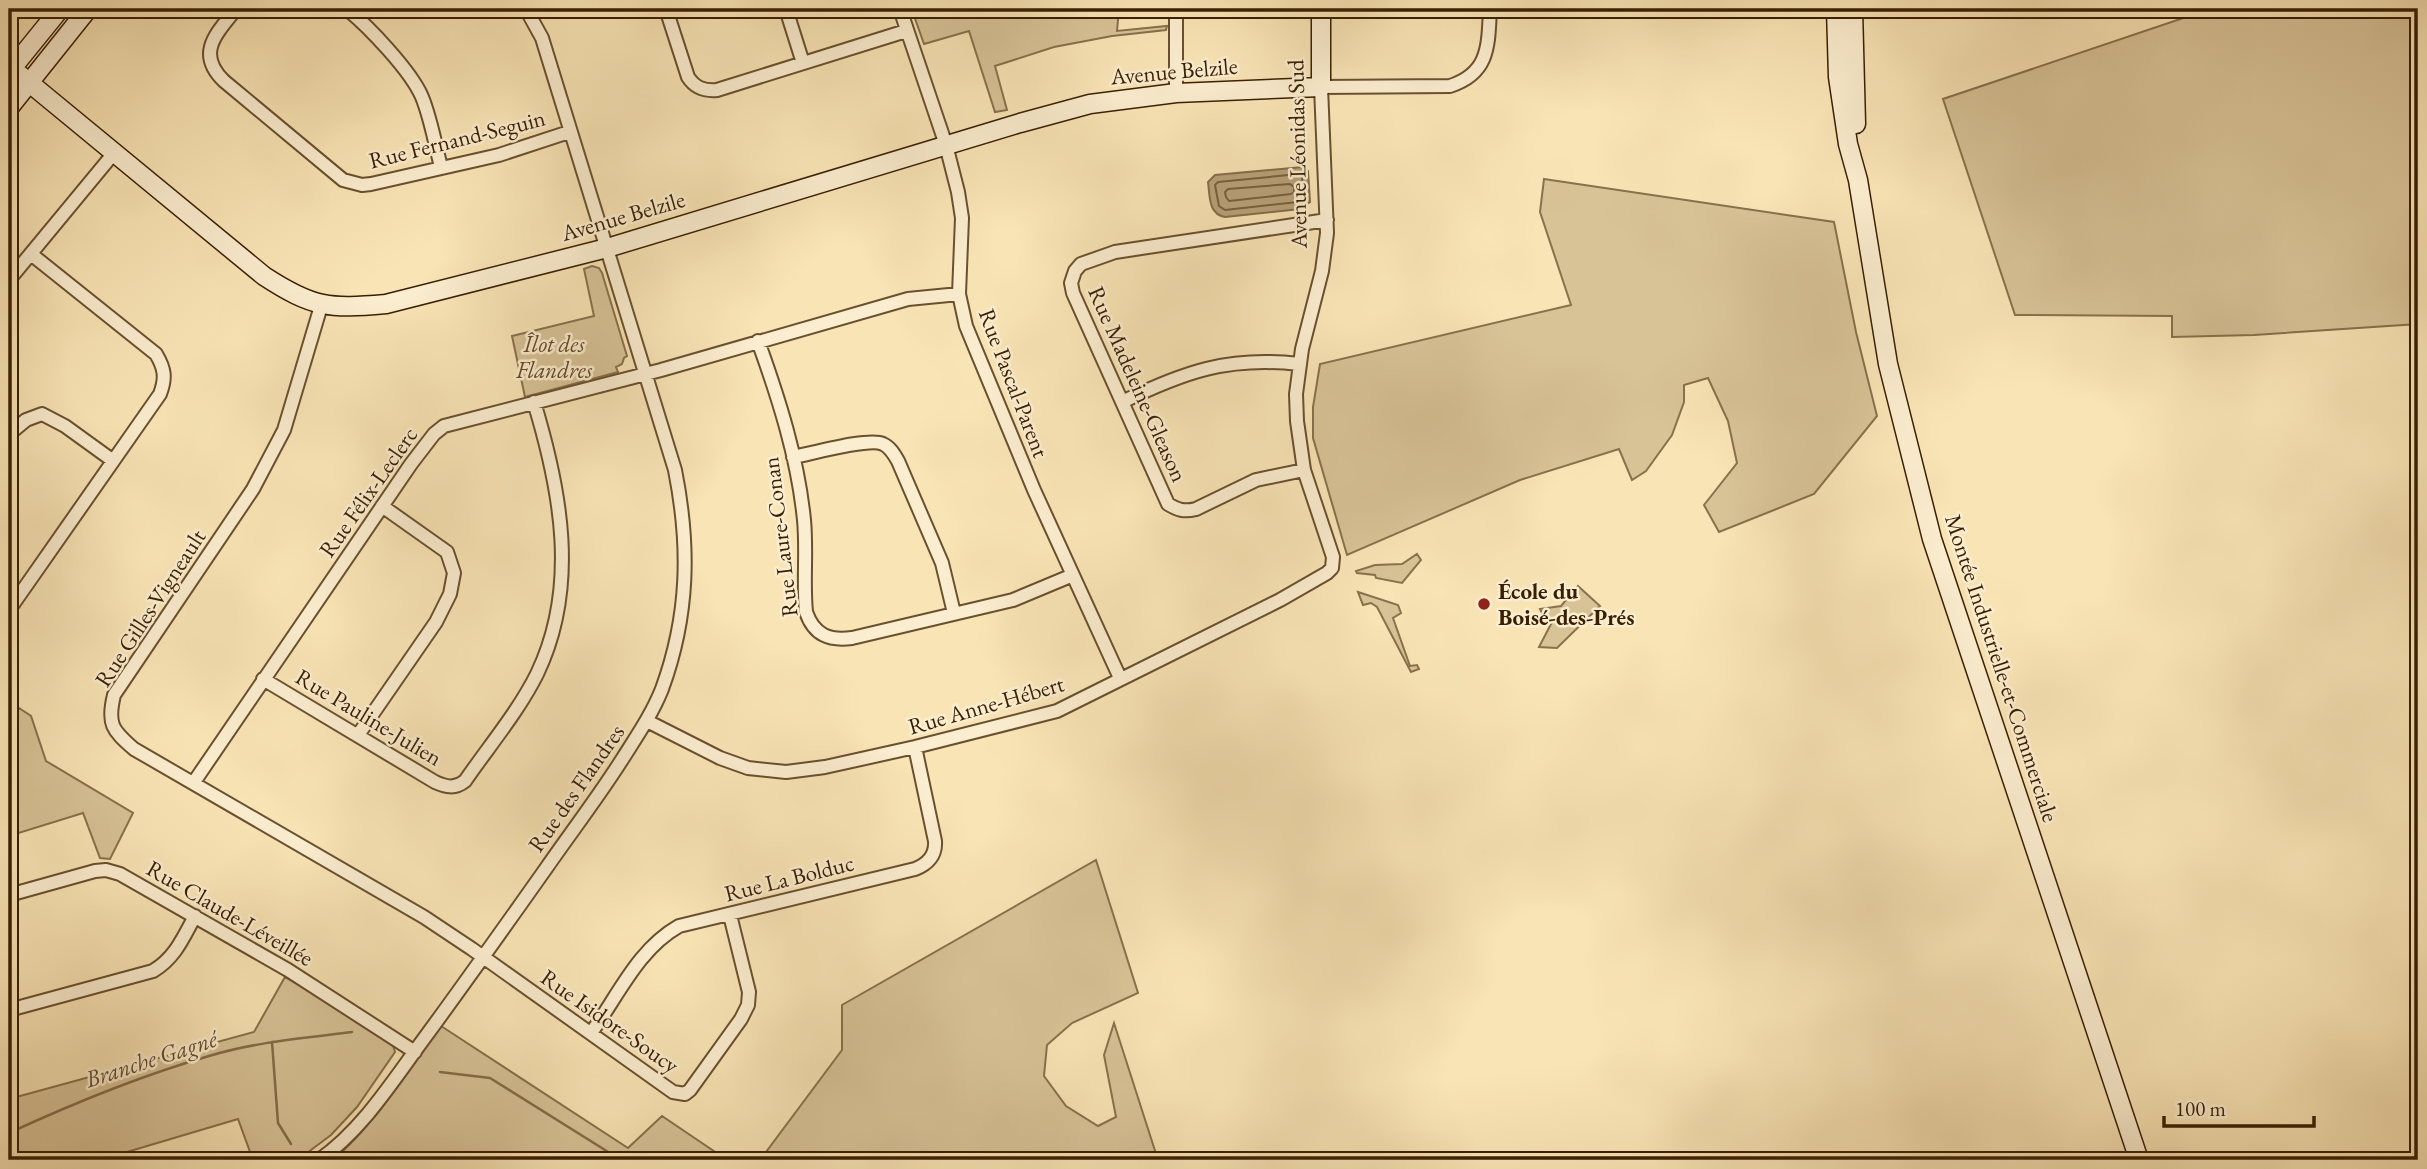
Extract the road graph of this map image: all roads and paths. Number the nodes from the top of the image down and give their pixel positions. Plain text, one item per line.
1 (60, 9) edge
2 (88, 9) edge
3 (236, 9) edge
4 (347, 9) edge
5 (526, 9) edge
6 (666, 9) edge
7 (786, 9) edge
8 (900, 9) edge
9 (1176, 9) edge
10 (1321, 9) edge
11 (1490, 9) edge
12 (1836, 9) edge
13 (1853, 9) edge
14 (906, 31) junction
15 (803, 63) junction
16 (10, 69) edge
17 (29, 83) junction
18 (1321, 87) junction
19 (1176, 93) junction
20 (9, 108) edge
21 (569, 132) junction
22 (946, 145) junction
23 (114, 153) junction
24 (441, 167) junction
25 (1858, 180) junction
26 (1327, 220) junction
27 (607, 248) junction
28 (31, 254) junction
29 (9, 280) edge
30 (960, 295) junction
31 (321, 306) junction
32 (758, 341) junction
33 (1299, 364) junction
34 (645, 373) junction
35 (534, 402) junction
36 (1122, 402) junction
37 (9, 434) edge
38 (793, 457) junction
39 (112, 460) junction
40 (1304, 470) junction
41 (382, 506) junction
42 (1073, 575) junction
43 (1320, 578) joint
44 (9, 610) edge
45 (954, 613) junction
46 (1120, 678) junction
47 (263, 679) junction
48 (647, 721) junction
49 (358, 735) junction
50 (915, 747) junction
51 (194, 782) junction
52 (9, 895) edge
53 (730, 915) junction
54 (195, 916) junction
55 (484, 957) junction
56 (9, 1010) edge
57 (590, 1033) junction
58 (415, 1052) junction
59 (319, 1160) edge
60 (2139, 1160) edge

1 - 16 street
2 - 17 street
3 - 24 street, Rue Fernand-Seguin
4 - 24 street
5 - 21 street, Rue des Flandres
6 - 15 street
7 - 15 street
8 - 14 street, Rue Pascal-Parent
9 - 19 street
10 - 18 street, Avenue Léonidas Sud
11 - 18 street
12 - 25 street, Montée Industrielle-et-Commerciale
13 - 25 street, Montée Industrielle-et-Commerciale
14 - 15 street
14 - 22 street, Rue Pascal-Parent
16 - 17 street, Avenue Belzile
17 - 20 street
17 - 23 street, Avenue Belzile
18 - 19 street, Avenue Belzile
18 - 26 street, Avenue Léonidas Sud
19 - 22 street, Avenue Belzile
21 - 24 street, Rue Fernand-Seguin
21 - 27 street, Rue des Flandres
22 - 27 street, Avenue Belzile
22 - 30 street, Rue Pascal-Parent
23 - 28 street
23 - 31 street, Avenue Belzile
25 - 60 street, Montée Industrielle-et-Commerciale
26 - 33 street, Avenue Léonidas Sud
26 - 36 street, Rue Madeleine-Gleason
27 - 31 street, Avenue Belzile
27 - 34 street, Rue des Flandres
28 - 29 street
28 - 39 street
30 - 32 street, Rue Félix-Leclerc
30 - 42 street, Rue Pascal-Parent
31 - 51 street, Rue Gilles-Vigneault
32 - 34 street, Rue Félix-Leclerc
32 - 38 street, Rue Laure-Conan
33 - 36 street
33 - 40 street, Avenue Léonidas Sud
34 - 35 street, Rue Félix-Leclerc
34 - 48 street, Rue des Flandres
35 - 41 street, Rue Félix-Leclerc
35 - 49 street, Rue Pauline-Julien
36 - 40 street, Rue Madeleine-Gleason
37 - 39 street
38 - 45 street
38 - 45 street, Rue Laure-Conan
39 - 44 street
40 - 43 street, Avenue Léonidas Sud
41 - 47 street, Rue Félix-Leclerc
41 - 49 street
42 - 45 street, Rue Laure-Conan
42 - 46 street, Rue Pascal-Parent
43 - 46 street, Rue Anne-Hébert
46 - 50 street, Rue Anne-Hébert
47 - 49 street, Rue Pauline-Julien
47 - 51 street, Rue Félix-Leclerc
48 - 50 street, Rue Anne-Hébert
48 - 55 street, Rue des Flandres
50 - 53 street, Rue La Bolduc
51 - 55 street, Rue Gilles-Vigneault
52 - 54 street, Rue Claude-Léveillée
53 - 57 street, Rue La Bolduc
53 - 57 street, Rue Isidore-Soucy
54 - 56 street
54 - 58 street, Rue Claude-Léveillée
55 - 57 street, Rue Isidore-Soucy
55 - 58 street, Rue des Flandres
58 - 59 street, Rue des Flandres

